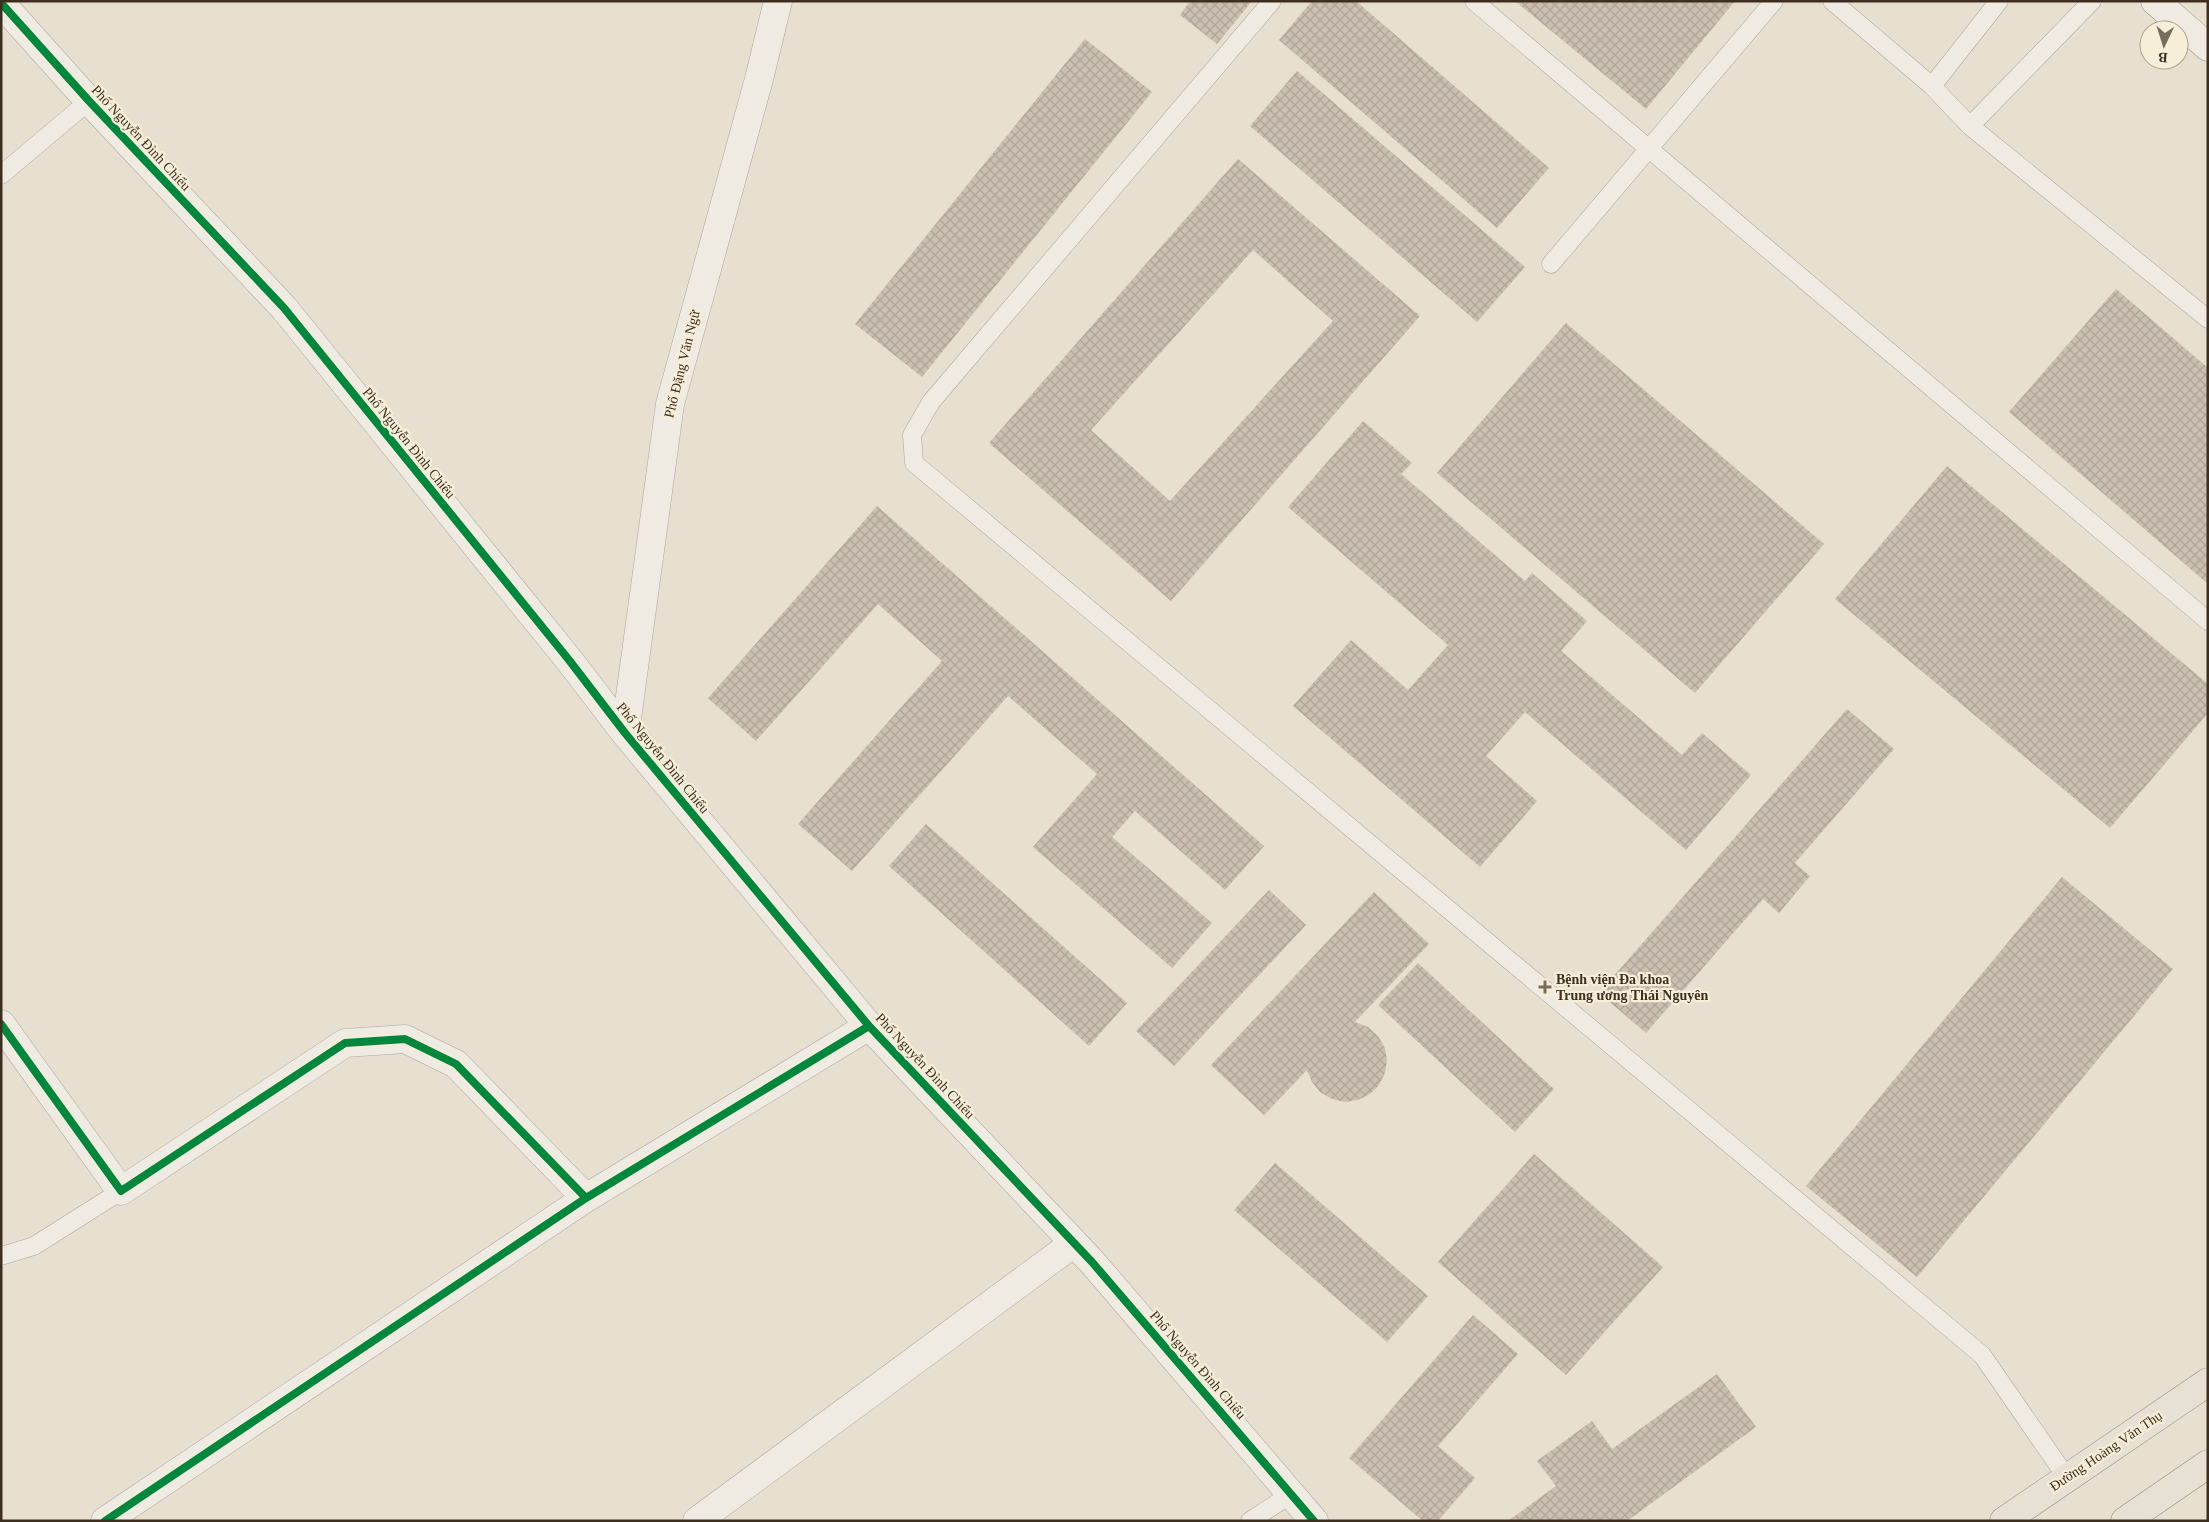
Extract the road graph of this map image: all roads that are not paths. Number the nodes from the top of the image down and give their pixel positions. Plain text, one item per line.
1 (778, 1) edge
2 (1272, 1) edge
3 (1474, 1) edge
4 (1774, 1) edge
5 (1832, 1) edge
6 (1999, 1) edge
7 (2092, 1) edge
8 (2155, 1) edge
9 (1, 3) edge
10 (2208, 47) edge
11 (1932, 86) junction
12 (89, 101) junction
13 (1970, 126) junction
14 (1649, 148) junction
15 (1, 175) edge
16 (1551, 264) dead end
17 (2208, 319) edge
18 (2208, 621) edge
19 (625, 734) junction
20 (1, 1024) edge
21 (869, 1026) junction
22 (121, 1191) junction
23 (586, 1198) junction
24 (1074, 1243) junction
25 (1, 1256) edge
26 (2208, 1382) edge
27 (2208, 1464) edge
28 (2067, 1478) junction
29 (1292, 1494) junction
30 (105, 1521) edge
31 (697, 1521) edge
32 (1250, 1521) edge
33 (1314, 1521) edge
34 (2004, 1521) edge
35 (2125, 1521) edge

1 - 19 street, Phố Đặng Văn Ngữ
2 - 28 lane
3 - 14 lane
4 - 14 lane
5 - 11 lane
6 - 11 lane
7 - 13 lane
8 - 10 street
9 - 12 street, Phố Nguyễn Đình Chiểu
11 - 13 lane
12 - 15 lane
12 - 19 street, Phố Nguyễn Đình Chiểu
13 - 17 lane
14 - 16 lane
14 - 18 lane
19 - 21 street, Phố Nguyễn Đình Chiểu
20 - 22 street
21 - 23 street
21 - 24 street, Phố Nguyễn Đình Chiểu
22 - 23 street
22 - 25 lane
23 - 30 street
24 - 29 street, Phố Nguyễn Đình Chiểu
24 - 31 street
26 - 28 main road, Đường Hoàng Văn Thụ
27 - 35 main road
28 - 34 main road, Đường Hoàng Văn Thụ
29 - 32 lane
29 - 33 street, Phố Nguyễn Đình Chiểu

